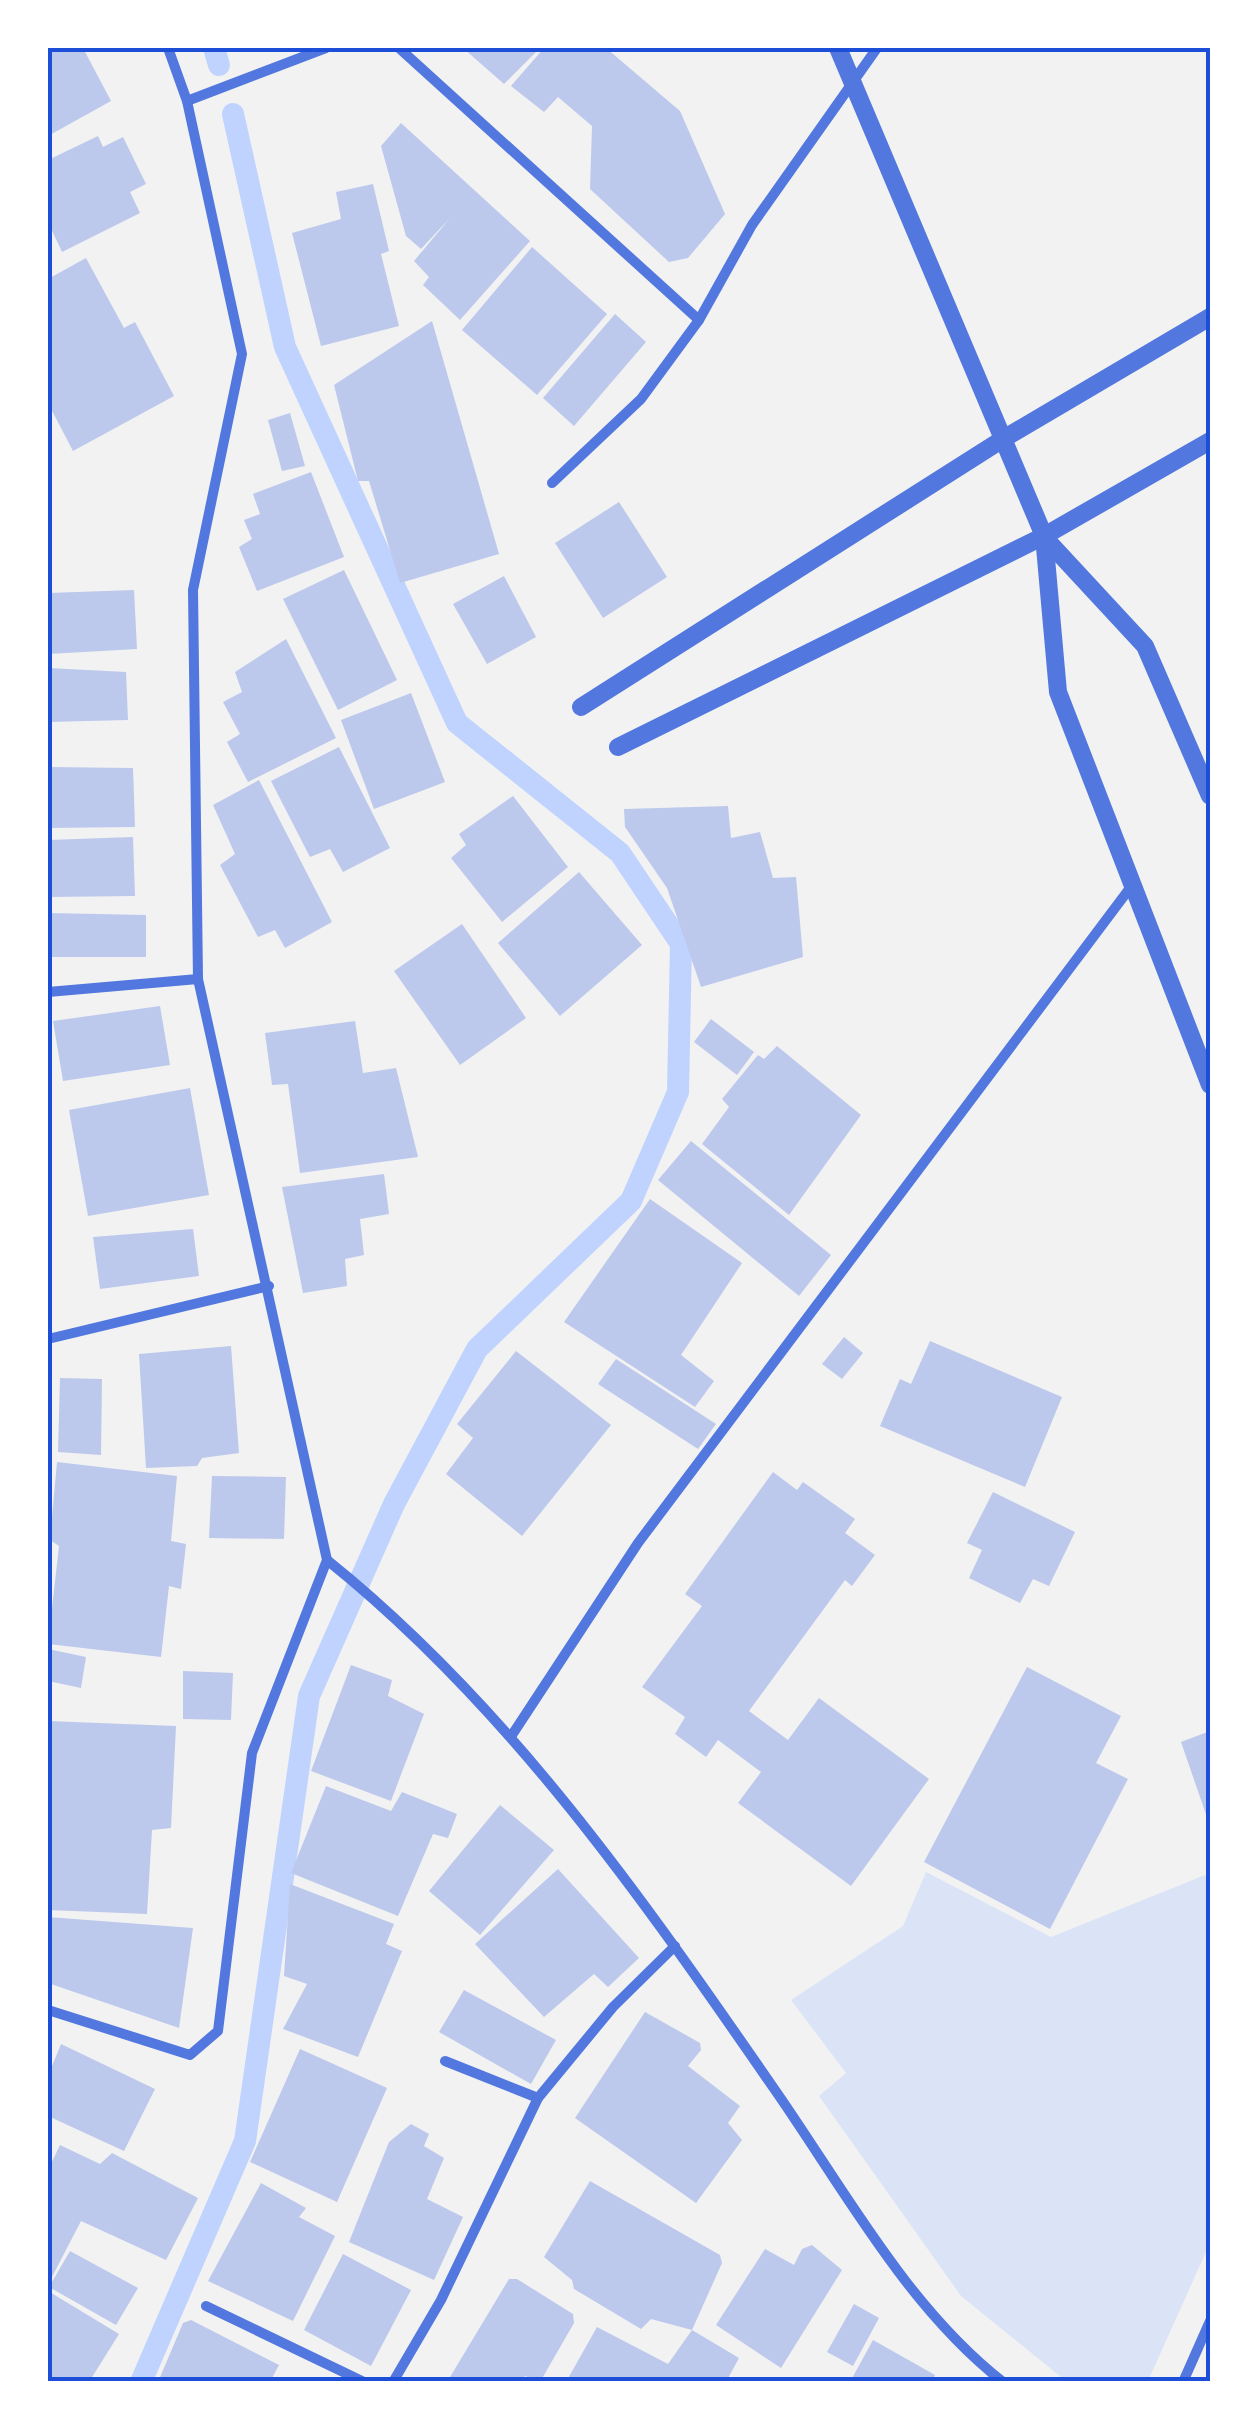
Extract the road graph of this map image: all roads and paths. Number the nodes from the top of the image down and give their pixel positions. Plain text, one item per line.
1 (168, 48) edge
2 (326, 48) edge
3 (399, 48) edge
4 (838, 48) edge
5 (877, 48) edge
6 (854, 82) junction
7 (187, 101) junction
8 (1210, 318) edge
9 (699, 320) junction
10 (1003, 438) junction
11 (1210, 441) edge
12 (552, 483) dead end
13 (1044, 536) junction
14 (581, 707) dead end
15 (618, 747) dead end
16 (1210, 796) edge
17 (1133, 883) junction
18 (198, 978) junction
19 (48, 992) edge
20 (1210, 1085) edge
21 (269, 1286) junction
22 (48, 1339) edge
23 (328, 1560) junction
24 (512, 1736) junction
25 (676, 1946) junction
26 (48, 2010) edge
27 (445, 2061) dead end
28 (538, 2098) junction
29 (206, 2306) dead end
30 (1210, 2320) edge
31 (364, 2382) edge
32 (393, 2382) edge
33 (1003, 2382) edge
34 (1183, 2382) edge

1 - 7 street
2 - 7 street
3 - 9 street
4 - 6 street
5 - 6 street
6 - 9 street
6 - 10 street
7 - 18 street
8 - 10 street
9 - 12 street
10 - 13 street
10 - 14 street
11 - 13 street
13 - 15 street
13 - 16 street
13 - 17 street
17 - 20 street
17 - 24 street
18 - 19 street
18 - 21 street
21 - 22 street
21 - 23 street
23 - 24 street
23 - 26 street
24 - 25 street
25 - 28 street
25 - 33 street
27 - 28 street
28 - 32 street
29 - 31 street
30 - 34 street

